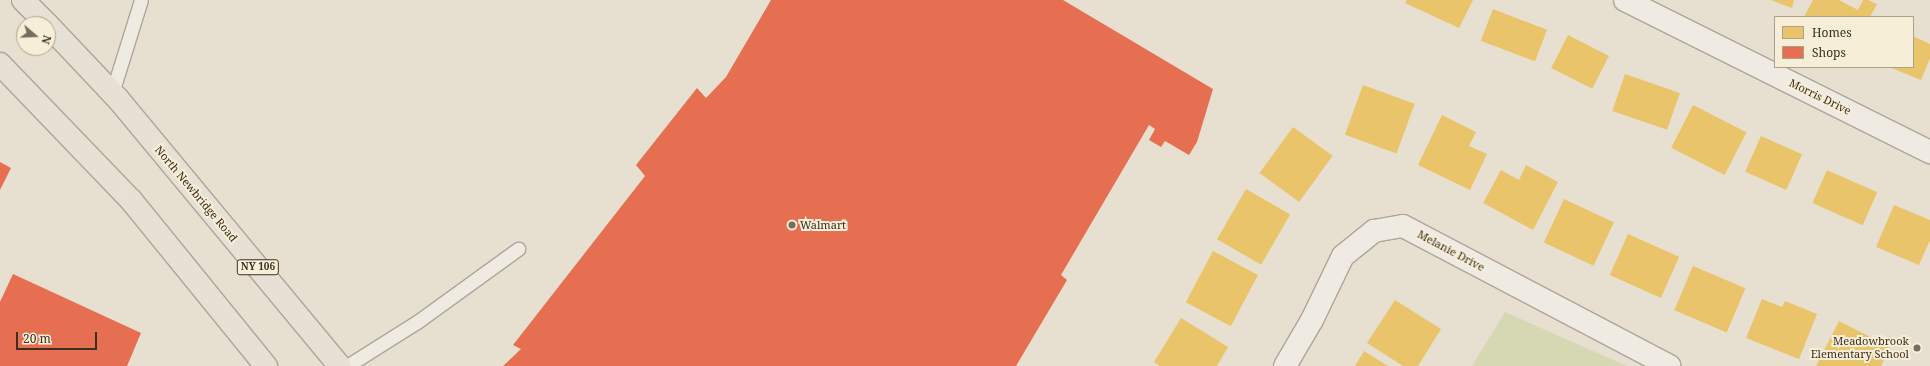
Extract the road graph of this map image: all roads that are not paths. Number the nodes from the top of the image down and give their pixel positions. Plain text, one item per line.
1 (23, 0) edge
2 (141, 0) edge
3 (1630, 1) edge
4 (40, 16) edge
5 (56, 33) edge
6 (0, 64) edge
7 (112, 93) junction
8 (1930, 152) edge
9 (518, 249) dead end
10 (266, 366) edge
11 (340, 366) edge
12 (347, 366) edge
13 (1285, 366) edge
14 (1670, 366) edge

1 - 4 main road, North Newbridge Road / NY 106
2 - 7 lane
3 - 8 street, Morris Drive
5 - 7 main road, North Newbridge Road / NY 106
6 - 10 main road
7 - 11 main road, North Newbridge Road / NY 106
9 - 12 lane
13 - 14 street, Melanie Drive

